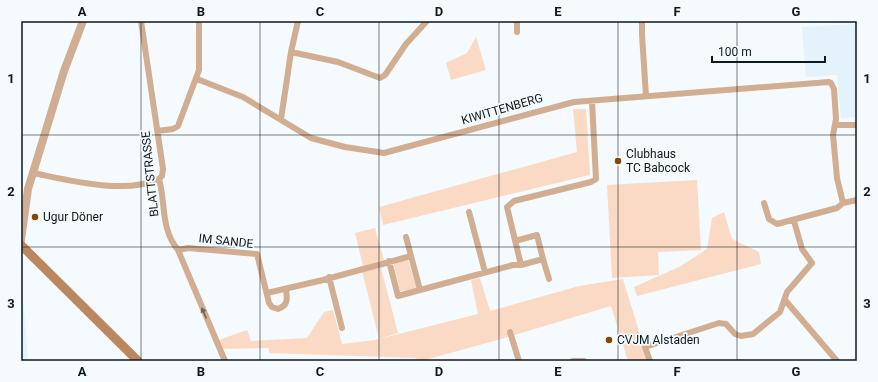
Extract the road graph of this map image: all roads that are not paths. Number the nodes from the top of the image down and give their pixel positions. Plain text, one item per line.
1 (83, 21) edge
2 (141, 21) edge
3 (199, 21) edge
4 (298, 21) edge
5 (427, 21) edge
6 (517, 21) edge
7 (642, 21) edge
8 (517, 32) dead end
9 (291, 52) junction
10 (197, 79) junction
11 (646, 96) junction
12 (592, 100) junction
13 (281, 119) junction
14 (836, 125) junction
15 (857, 125) edge
16 (157, 131) junction
17 (33, 173) junction
18 (159, 178) junction
19 (857, 200) edge
20 (764, 203) dead end
21 (843, 203) junction
22 (469, 212) dead end
23 (794, 220) junction
24 (406, 236) dead end
25 (21, 240) edge
26 (515, 241) junction
27 (21, 245) edge
28 (178, 250) junction
29 (411, 256) junction
30 (544, 259) junction
31 (389, 261) junction
32 (521, 265) junction
33 (485, 272) junction
34 (329, 278) junction
35 (548, 279) dead end
36 (286, 289) junction
37 (420, 290) junction
38 (266, 293) junction
39 (785, 300) junction
40 (342, 328) dead end
41 (510, 332) dead end
42 (138, 361) edge
43 (225, 361) edge
44 (519, 361) edge
45 (573, 361) edge
46 (584, 361) edge
47 (650, 361) edge
48 (837, 361) edge

1 - 17 street
2 - 16 street, BLATTSTRASSE
3 - 10 street
4 - 9 street
5 - 9 street
6 - 8 street
7 - 11 street
9 - 13 street
10 - 13 street, KIWITTENBERG
10 - 16 street
11 - 12 street, KIWITTENBERG
11 - 14 street, KIWITTENBERG
12 - 13 street, KIWITTENBERG
12 - 26 street
14 - 15 street
14 - 21 street
16 - 18 street, BLATTSTRASSE
17 - 18 street
17 - 25 street
18 - 28 street, BLATTSTRASSE
19 - 21 street
20 - 23 street
21 - 23 street
22 - 33 street
23 - 39 street
24 - 29 street
26 - 30 street
26 - 32 street
27 - 42 main road
28 - 38 street, IM SANDE
43 -> 28 street, BLATTSTRASSE
29 - 31 street
29 - 37 street
30 - 32 street
30 - 35 street
31 - 34 street
31 - 37 street
32 - 33 street
33 - 37 street
34 - 36 street
34 - 40 street
36 - 38 street
36 - 38 street, IM SANDE
39 - 47 street
39 - 48 street
41 - 44 street
45 - 46 street

